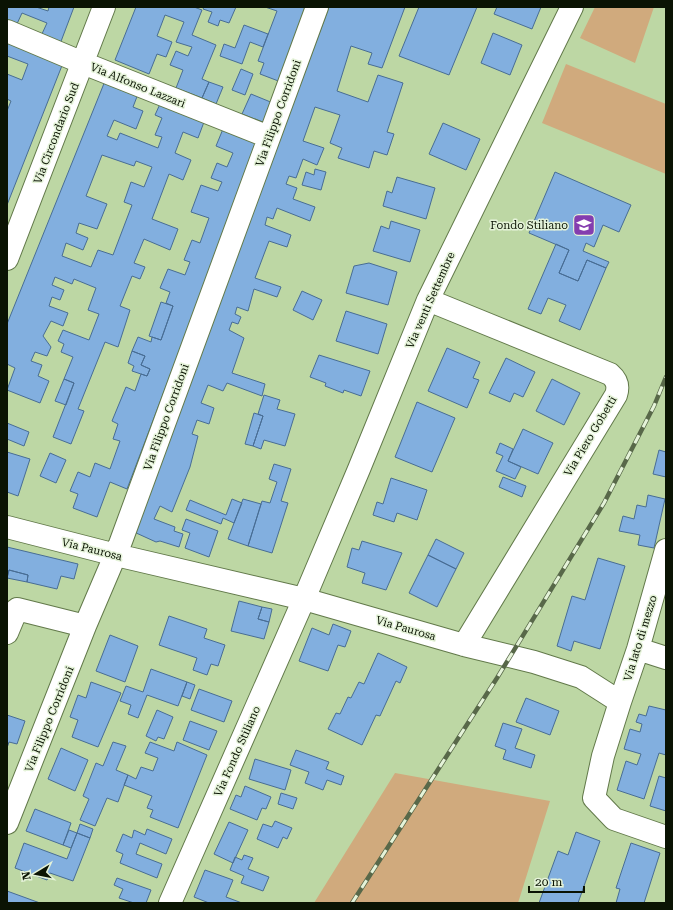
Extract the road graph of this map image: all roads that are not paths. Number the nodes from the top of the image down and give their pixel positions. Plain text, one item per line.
1 (104, 7) edge
2 (317, 7) edge
3 (572, 7) edge
4 (7, 31) edge
5 (83, 63) junction
6 (269, 137) junction
7 (12, 231) edge
8 (7, 259) edge
9 (428, 300) junction
10 (7, 527) edge
11 (666, 550) edge
12 (116, 555) junction
13 (304, 599) junction
14 (86, 626) junction
15 (7, 633) edge
16 (464, 645) junction
17 (638, 649) junction
18 (666, 658) edge
19 (620, 702) junction
20 (7, 823) edge
21 (666, 837) edge
22 (170, 903) edge

1 - 5 street, Via Circondario Sud
2 - 6 street, Via Filippo Corridoni
3 - 9 street, Via venti Settembre
4 - 5 street, Via Alfonso Lazzari
5 - 6 street, Via Alfonso Lazzari
5 - 7 street, Via Circondario Sud
6 - 12 street, Via Filippo Corridoni
7 - 8 street, Via Circondario Sud
9 - 13 street, Via venti Settembre
9 - 16 street, Via Piero Gobetti
10 - 12 street, Via Paurosa
11 - 17 street, Via lato di mezzo
12 - 13 street, Via Paurosa
12 - 14 street, Via Filippo Corridoni
13 - 16 street, Via Paurosa
13 - 22 street, Via Fondo Stiliano
14 - 15 street
14 - 20 street, Via Filippo Corridoni
16 - 19 street, Via Paurosa
17 - 18 street
17 - 19 street, Via lato di mezzo
19 - 21 street

